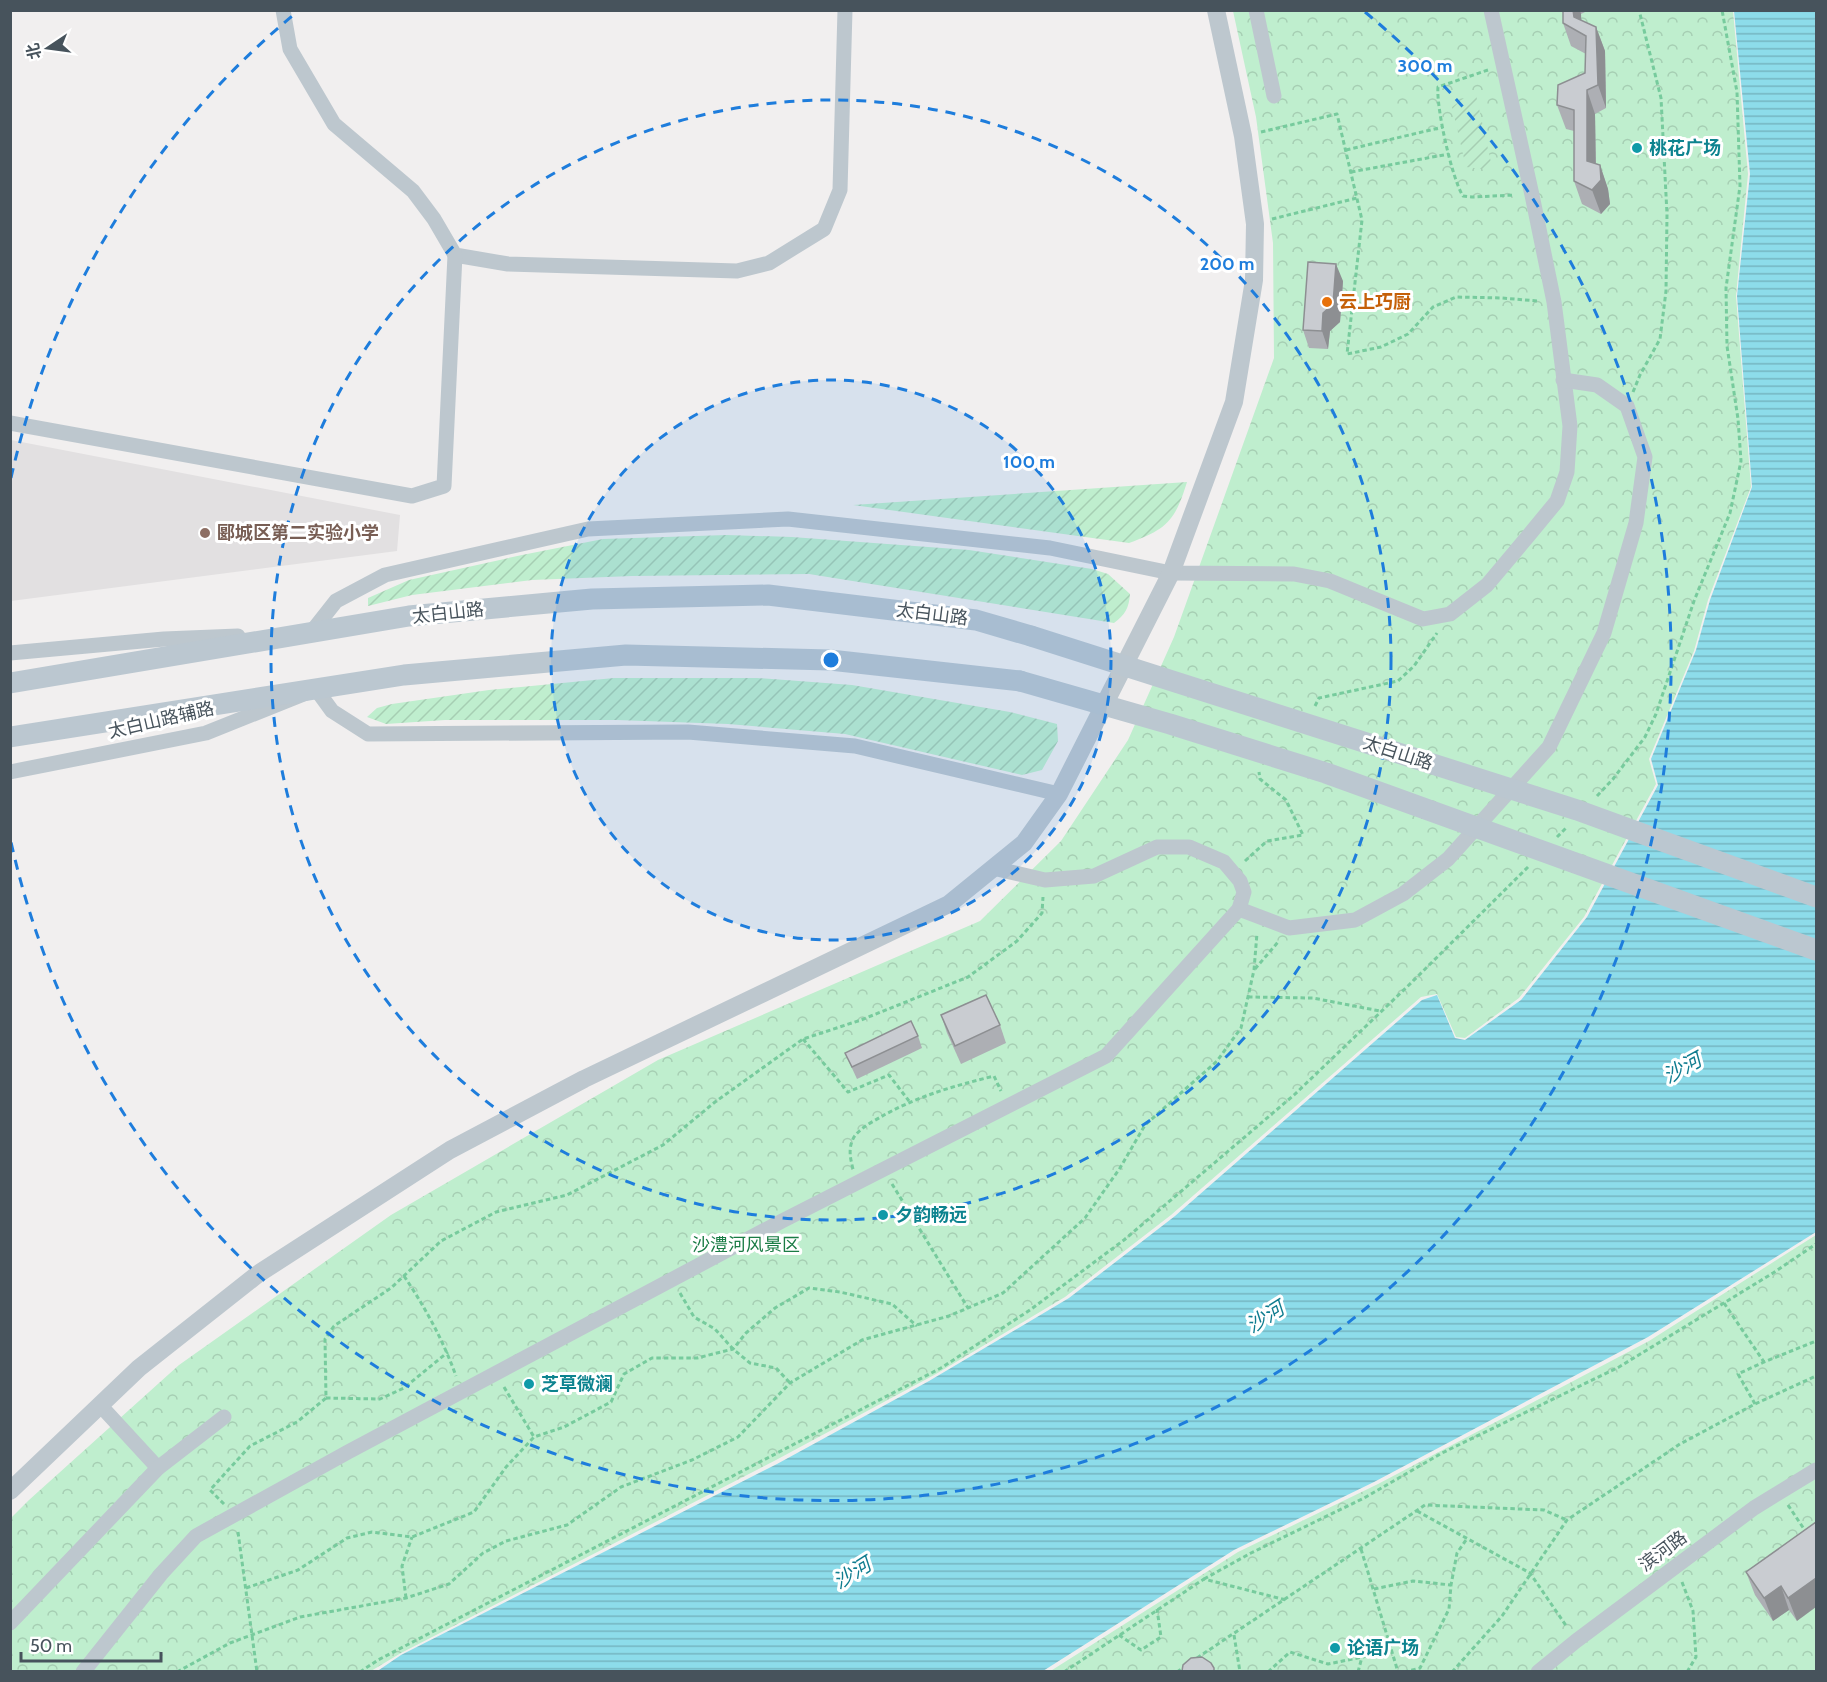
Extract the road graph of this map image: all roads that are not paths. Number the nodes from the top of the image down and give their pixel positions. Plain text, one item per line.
1 (284, 10) edge
2 (844, 10) edge
3 (1216, 10) edge
4 (1256, 10) edge
5 (1491, 10) edge
6 (1274, 96) dead end
7 (455, 255) junction
8 (1563, 380) junction
9 (10, 423) edge
10 (1171, 573) junction
11 (310, 633) junction
12 (10, 652) edge
13 (10, 683) edge
14 (316, 689) junction
15 (10, 737) edge
16 (10, 772) edge
17 (1059, 794) junction
18 (993, 868) junction
19 (1816, 897) edge
20 (1239, 909) junction
21 (1816, 950) edge
22 (100, 1405) junction
23 (224, 1417) dead end
24 (158, 1468) junction
25 (1816, 1470) edge
26 (10, 1491) edge
27 (10, 1623) edge
28 (83, 1671) edge
29 (1538, 1671) edge

1 - 7 street
2 - 7 street
3 - 10 street
4 - 6 street
5 - 8 street
7 - 9 street
8 - 10 street
8 - 20 street
10 - 11 street
10 - 17 street
11 - 12 street
11 - 13 main road, 太白山路
11 - 19 main road, 太白山路, bridge
14 - 15 main road
14 - 16 street, 太白山路辅路
14 - 17 street
14 - 21 main road, bridge
17 - 18 street
18 - 20 street
18 - 22 street
20 - 28 street
22 - 24 street
22 - 26 street
23 - 24 street
24 - 27 street
25 - 29 street, 滨河路

